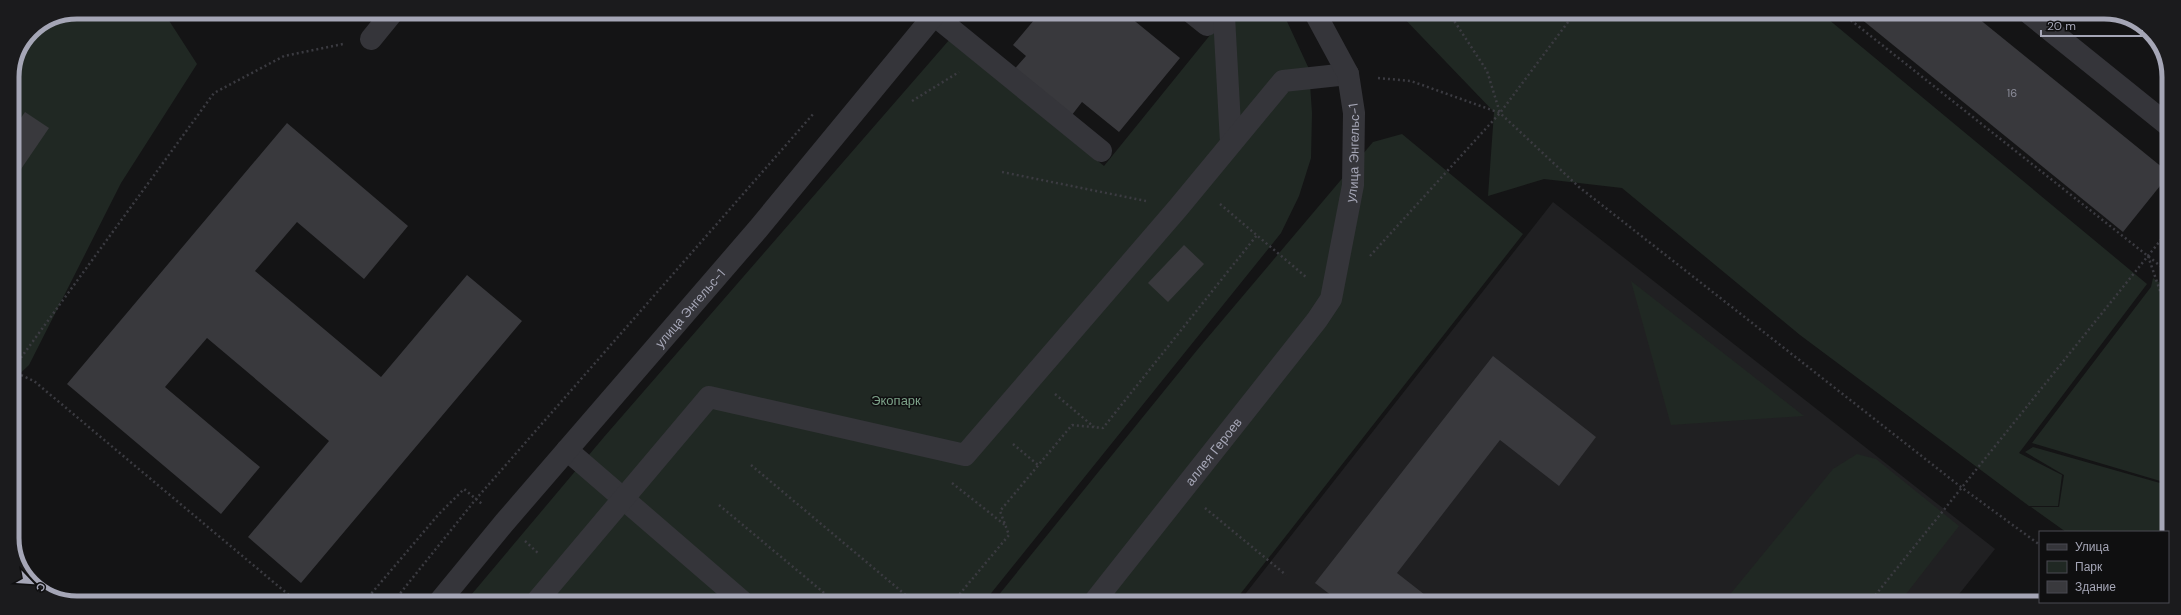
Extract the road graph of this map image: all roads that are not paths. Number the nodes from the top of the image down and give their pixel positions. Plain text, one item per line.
1 (387, 19) edge
2 (931, 19) edge
3 (941, 19) edge
4 (1208, 19) edge
5 (1318, 19) edge
6 (2036, 19) edge
7 (371, 39) road end
8 (1348, 74) junction
9 (2162, 120) edge
10 (1231, 143) junction
11 (1101, 151) dead end
12 (1331, 299) joint
13 (567, 450) junction
14 (623, 497) junction
15 (444, 596) edge
16 (541, 596) edge
17 (736, 596) edge
18 (1099, 596) edge

1 - 7 street
2 - 13 street, улица Энгельс-1
3 - 11 street
4 - 10 street
5 - 8 street, улица Энгельс-1
6 - 9 street
8 - 10 street
8 - 12 street, улица Энгельс-1
10 - 14 street
12 - 18 street, аллея Героев
13 - 14 street
13 - 15 street, улица Энгельс-1
14 - 16 street
14 - 17 street

